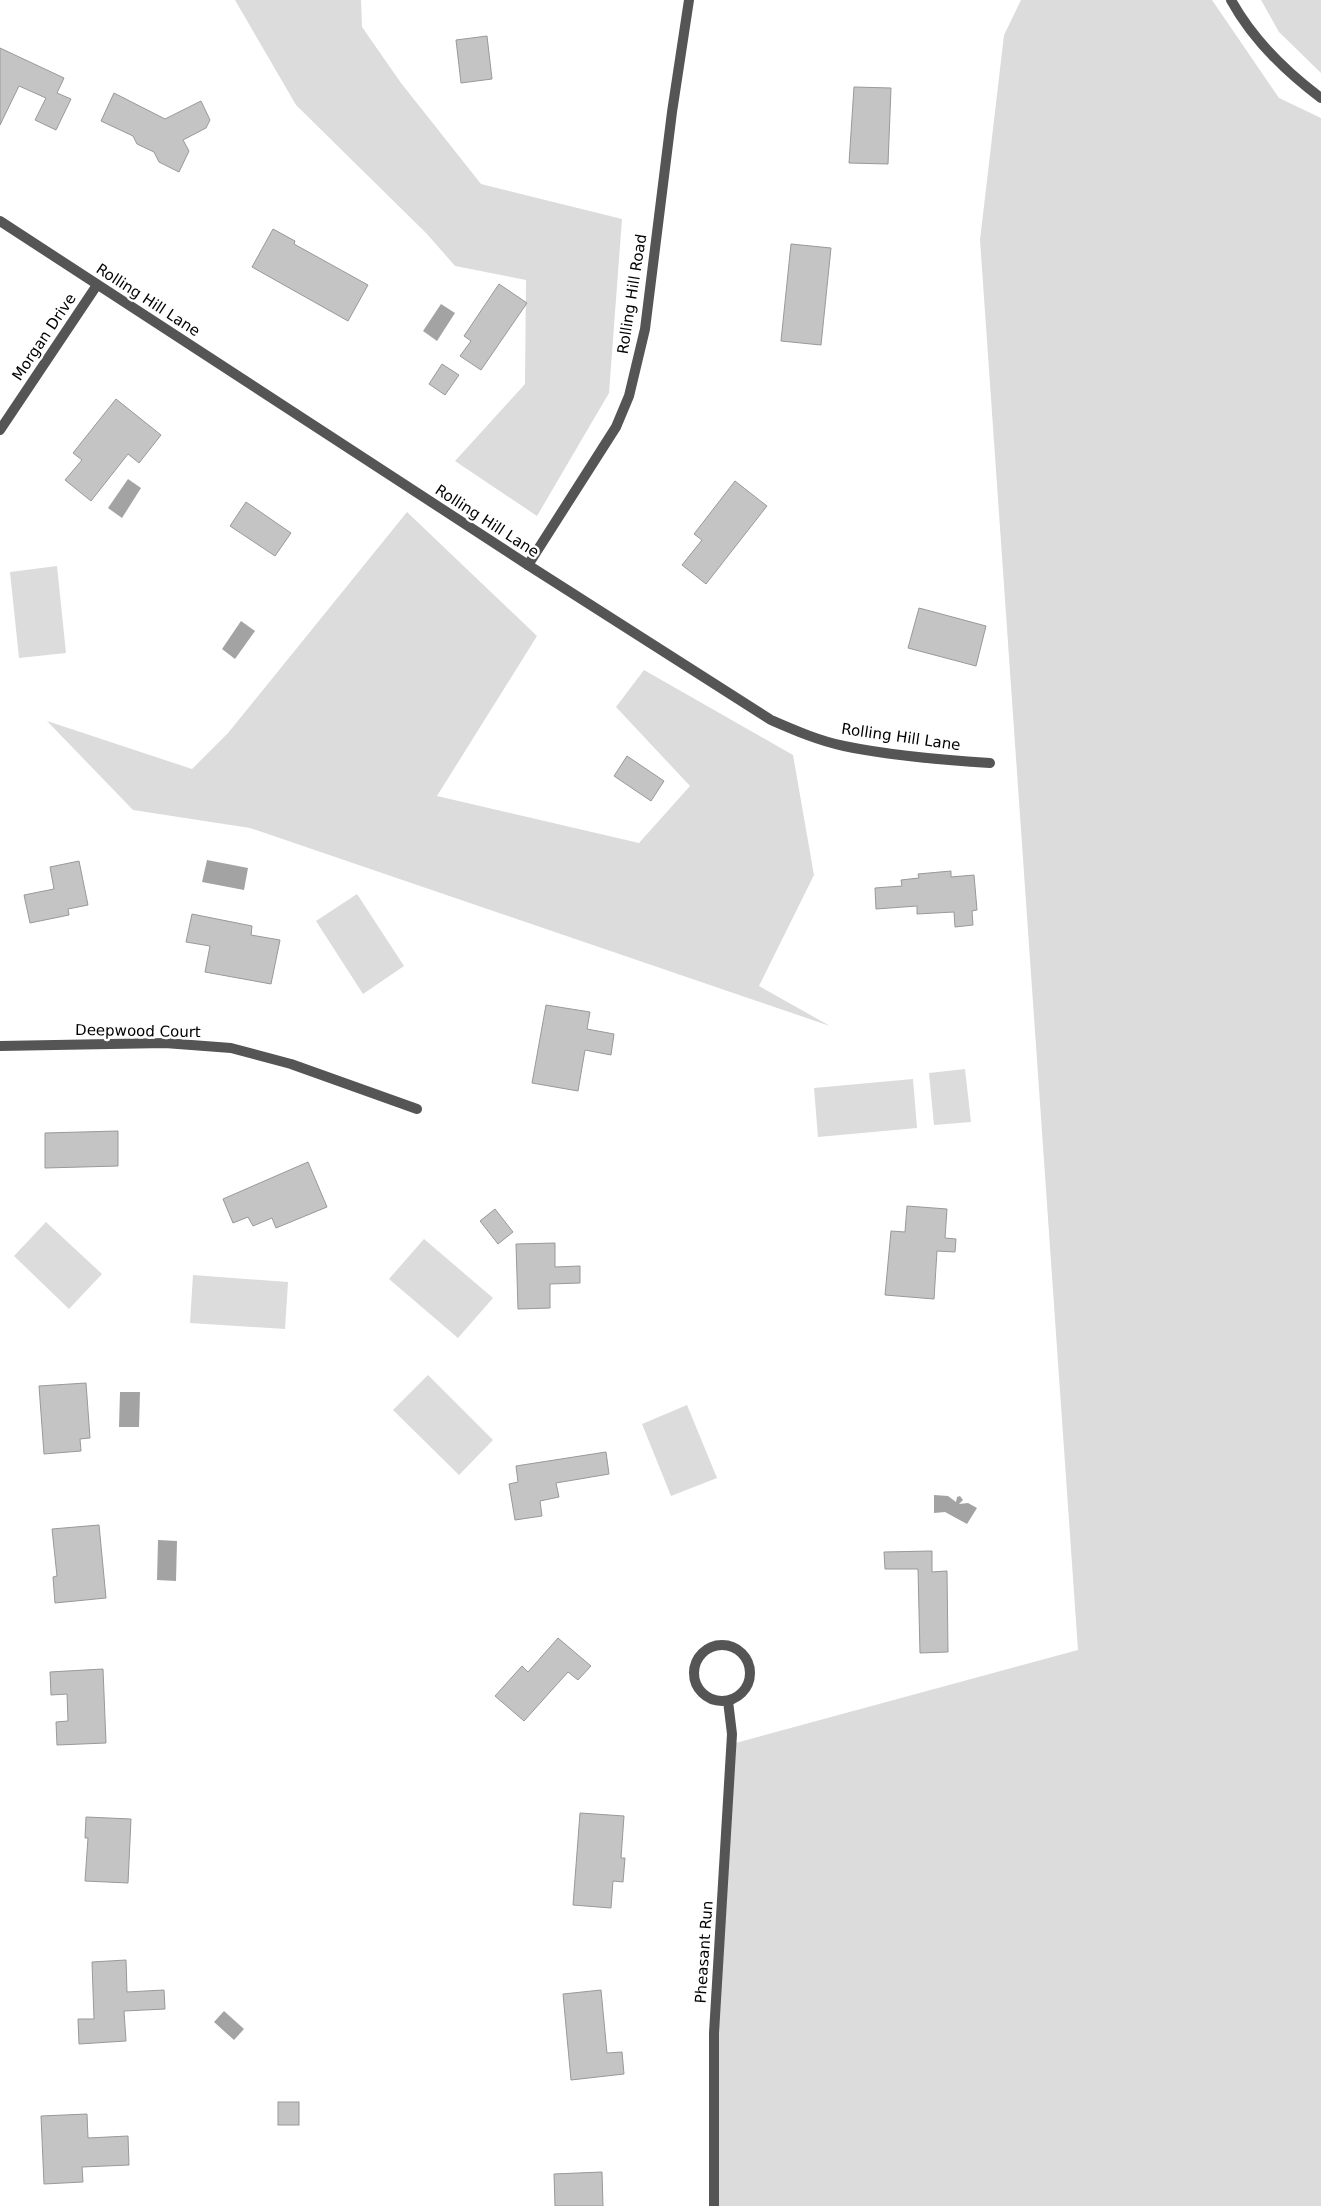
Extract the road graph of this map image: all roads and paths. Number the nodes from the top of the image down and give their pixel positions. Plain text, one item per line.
1 (689, 0) edge
2 (1231, 0) edge
3 (1321, 98) edge
4 (0, 221) edge
5 (97, 285) junction
6 (0, 430) edge
7 (528, 565) junction
8 (990, 763) dead end
9 (0, 1046) edge
10 (417, 1108) dead end
11 (728, 1701) junction
12 (714, 2206) edge

1 - 7 street, Rolling Hill Road
2 - 3 street
4 - 5 street, Rolling Hill Lane
5 - 6 street, Morgan Drive
5 - 7 street, Rolling Hill Lane
7 - 8 street, Rolling Hill Lane
9 - 10 street, Deepwood Court
11 - 11 street
11 - 12 street, Pheasant Run

